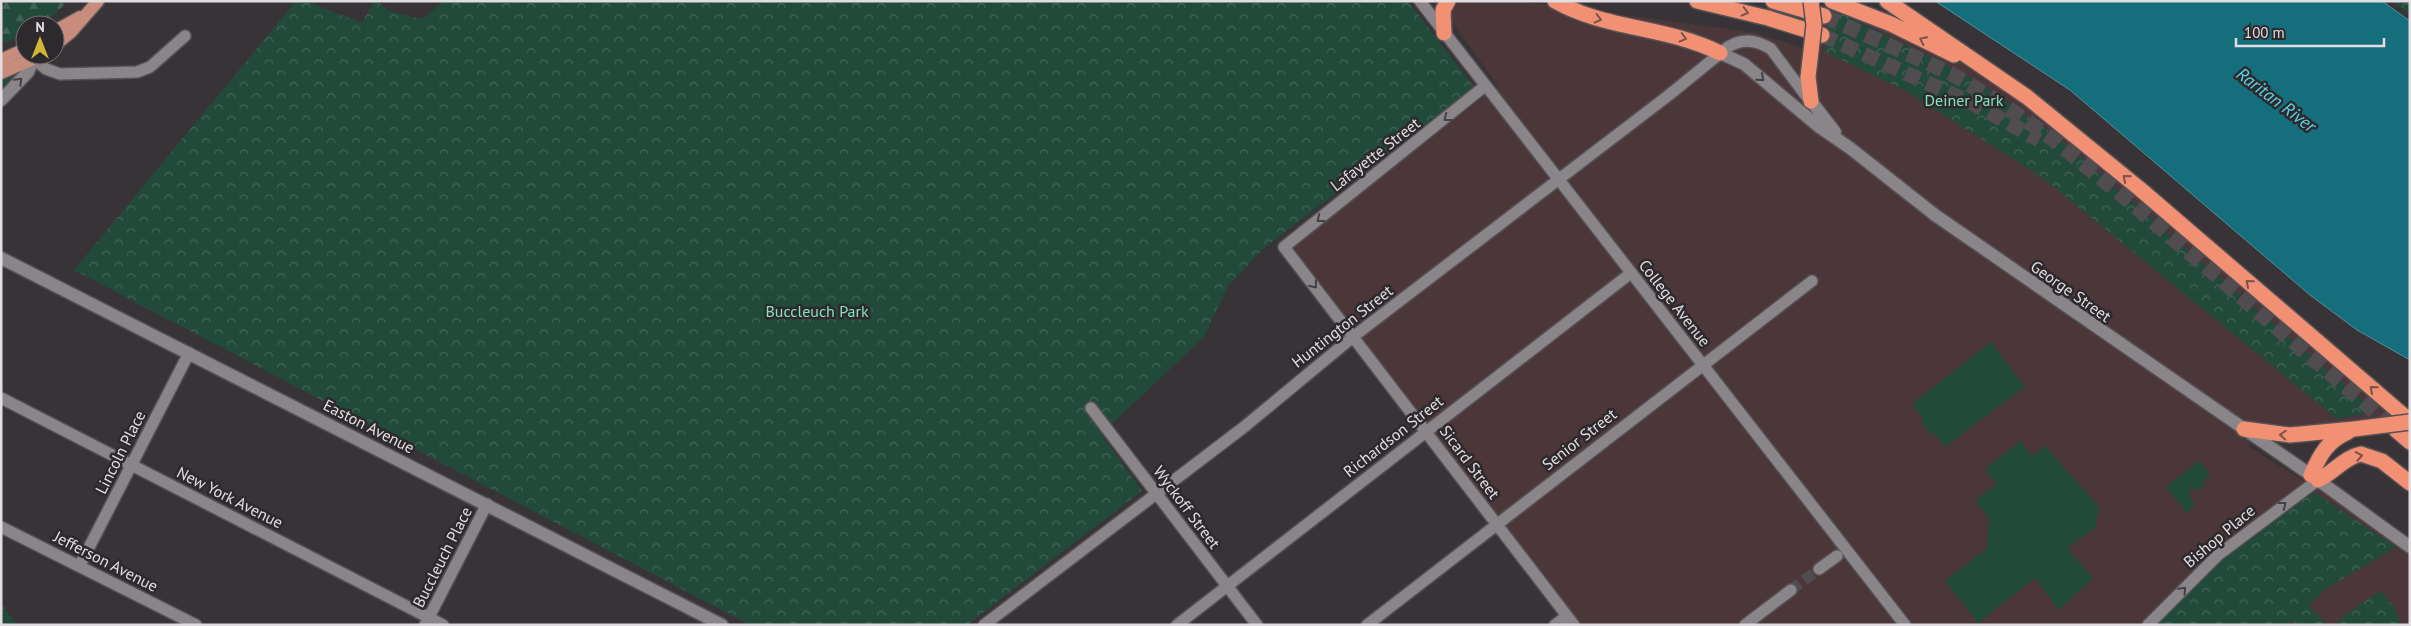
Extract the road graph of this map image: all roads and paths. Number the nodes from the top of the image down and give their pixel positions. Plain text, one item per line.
1 (98, 1) edge
2 (1420, 1) edge
3 (1448, 1) edge
4 (1555, 1) edge
5 (1697, 1) edge
6 (1773, 1) edge
7 (1811, 1) edge
8 (1832, 1) edge
9 (1887, 1) edge
10 (84, 15) junction
11 (1824, 16) tunnel mouth
12 (65, 25) edge
13 (1444, 33) junction
14 (1822, 34) tunnel mouth
15 (185, 36) dead end
16 (65, 37) edge
17 (1720, 53) junction
18 (15, 57) edge
19 (1, 60) edge
20 (15, 64) edge
21 (28, 65) edge
22 (41, 65) edge
23 (1, 73) edge
24 (1484, 86) junction
25 (2027, 97) junction
26 (1, 100) edge
27 (1811, 101) junction
28 (1850, 148) junction
29 (1558, 180) junction
30 (1284, 247) joint
31 (1, 258) edge
32 (1631, 273) junction
33 (1812, 281) dead end
34 (1354, 336) junction
35 (189, 353) junction
36 (1702, 365) junction
37 (1, 398) edge
38 (1091, 408) dead end
39 (2410, 421) edge
40 (2244, 429) junction
41 (2396, 430) tunnel mouth
42 (1426, 431) junction
43 (2325, 438) junction
44 (2410, 442) edge
45 (132, 465) junction
46 (2314, 478) junction
47 (2410, 483) edge
48 (1156, 493) junction
49 (487, 504) junction
50 (1496, 523) junction
51 (1, 527) edge
52 (2410, 548) edge
53 (1837, 556) dead end
54 (80, 566) junction
55 (1819, 569) tunnel mouth
56 (1227, 586) junction
57 (1791, 590) tunnel mouth
58 (1571, 620) edge
59 (427, 621) edge
60 (196, 625) edge
61 (443, 625) edge
62 (722, 625) edge
63 (984, 625) edge
64 (1177, 625) edge
65 (1257, 625) edge
66 (1367, 625) edge
67 (1555, 625) edge
68 (1745, 625) edge
69 (1905, 625) edge
70 (2148, 625) edge

1 - 10 main road
2 - 13 street, College Avenue
3 - 13 highway
4 -> 17 highway
5 -> 14 highway
6 - 11 highway
7 - 27 highway, bridge
25 -> 8 highway
9 - 25 highway
10 - 12 main road
10 - 16 main road
13 - 24 street, College Avenue
15 - 22 street
17 - 27 street, Huntington Street
17 -> 28 street, George Street
17 - 29 street, Huntington Street
18 - 19 main road
20 - 23 main road
26 -> 21 street
24 - 29 street, College Avenue
24 -> 30 street, Lafayette Street
39 -> 25 highway
27 - 28 street
28 - 40 street, George Street
29 - 32 street, College Avenue
29 - 34 street, Huntington Street
30 -> 34 street, Sicard Street
31 - 35 street, Easton Avenue
32 - 36 street, College Avenue
32 - 42 street, Richardson Street
33 - 36 street, Senior Street
34 - 42 street, Sicard Street
34 - 48 street, Huntington Street
35 - 45 street, Lincoln Place
35 - 49 street, Easton Avenue
36 - 50 street, Senior Street
36 - 69 street, College Avenue
37 - 45 street, New York Avenue
38 - 48 street, Wyckoff Street
39 - 43 highway, bridge
43 -> 40 highway
40 - 46 street, George Street
41 - 44 highway
42 - 50 street, Sicard Street
42 - 56 street, Richardson Street
43 - 46 highway
45 - 54 street, Lincoln Place
45 - 59 street, New York Avenue
46 -> 47 highway
46 - 52 street, George Street
70 -> 46 street, Bishop Place
48 - 56 street, Wyckoff Street
48 - 63 street, Huntington Street
49 - 59 street, Buccleuch Place
49 - 62 street, Easton Avenue
50 - 58 street, Sicard Street
50 - 66 street, Senior Street
51 - 54 street, Jefferson Avenue
53 - 55 street
54 - 60 street, Jefferson Avenue
56 - 64 street, Richardson Street
56 - 65 street, Wyckoff Street
57 - 68 street
58 - 67 street
59 - 61 street, New York Avenue

